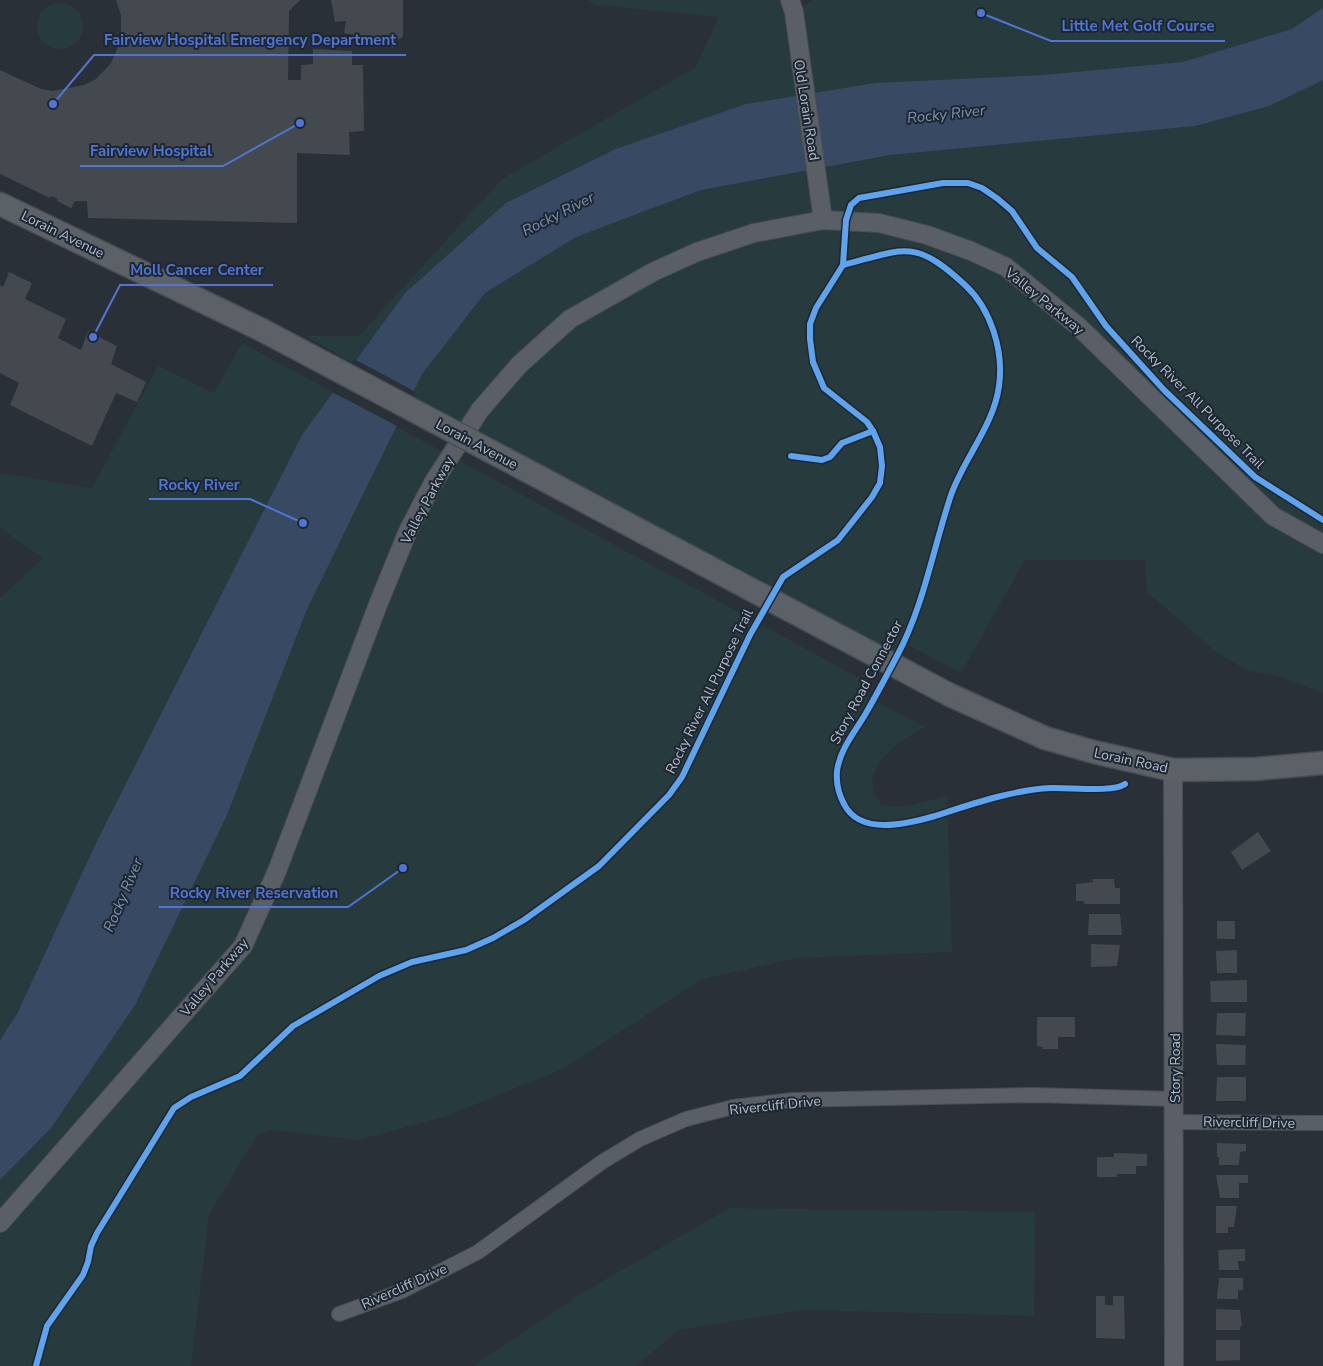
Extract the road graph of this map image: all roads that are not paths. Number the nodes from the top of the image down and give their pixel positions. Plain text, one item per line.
1 (790, 0) edge
2 (0, 204) edge
3 (823, 220) junction
4 (1323, 544) edge
5 (950, 695) joint
6 (1323, 763) edge
7 (1173, 770) junction
8 (1175, 1099) junction
9 (1175, 1122) junction
10 (1323, 1123) edge
11 (0, 1222) edge
12 (339, 1314) dead end
13 (1174, 1366) edge

1 - 3 street, Old Lorain Road
2 - 5 main road, Lorain Avenue, bridge
3 - 4 street, Valley Parkway
3 - 11 street, Valley Parkway
5 - 7 main road, Lorain Road
6 - 7 main road, Lorain Road
7 - 8 street, Story Road
8 - 9 street, Story Road
8 - 12 street, Rivercliff Drive
9 - 10 street, Rivercliff Drive
9 - 13 street, Story Road

